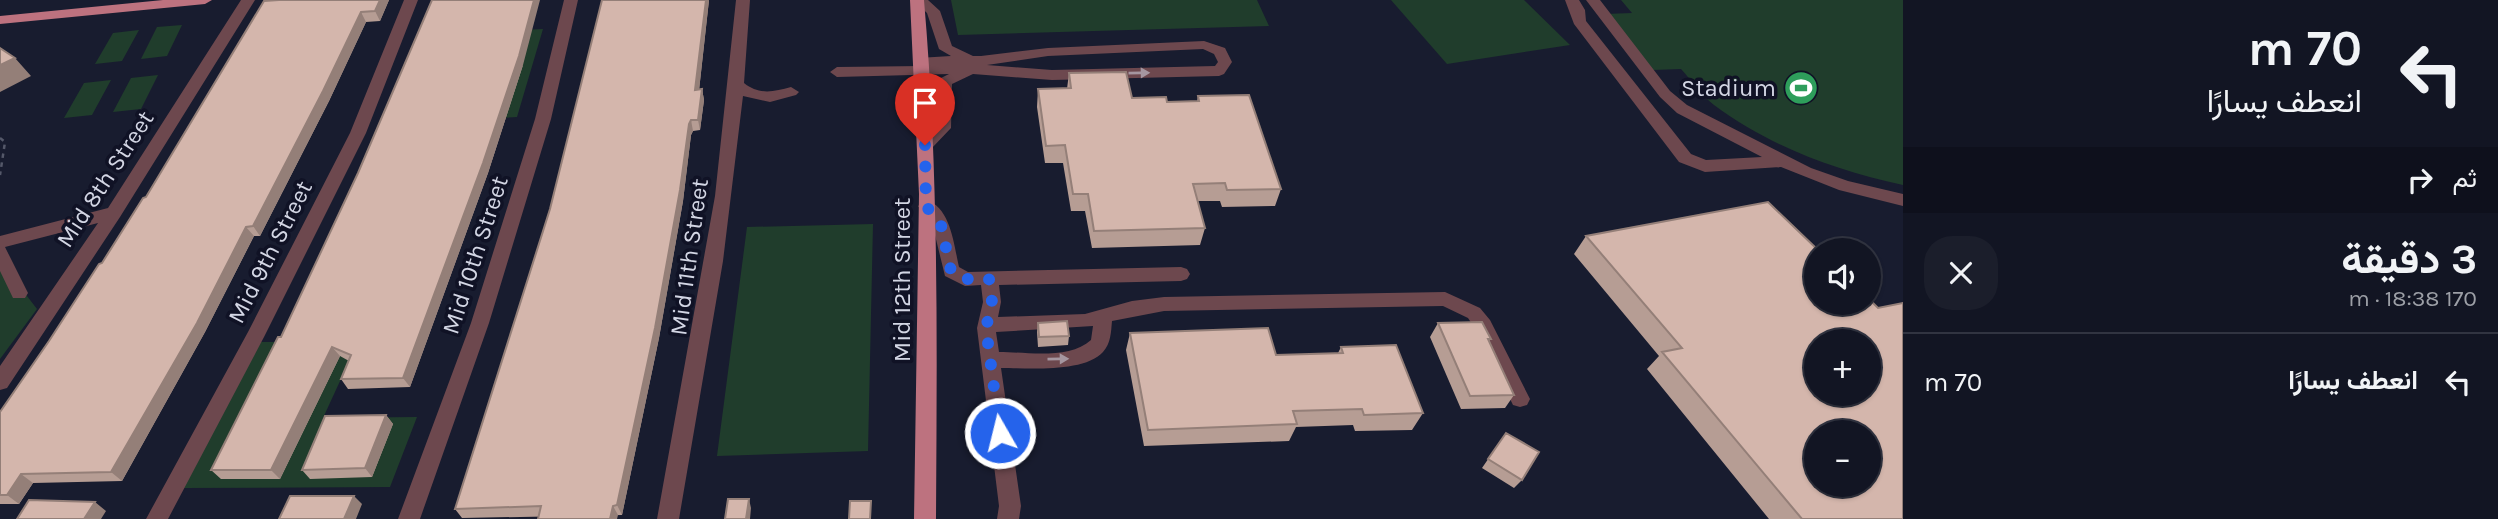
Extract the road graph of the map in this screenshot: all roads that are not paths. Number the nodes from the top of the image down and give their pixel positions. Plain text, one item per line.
1 (205, 0) edge
2 (248, 0) edge
3 (411, 0) edge
4 (571, 0) edge
5 (743, 0) edge
6 (919, 0) edge
7 (1572, 0) edge
8 (1593, 0) edge
9 (0, 20) edge
10 (1028, 55) junction
11 (924, 63) junction
12 (982, 65) junction
13 (837, 67) dead end
14 (1031, 73) junction
15 (739, 86) junction
16 (791, 92) dead end
17 (925, 145) junction
18 (1783, 161) junction
19 (1903, 200) edge
20 (926, 206) junction
21 (114, 214) junction
22 (0, 242) edge
23 (0, 252) edge
24 (1181, 274) dead end
25 (989, 279) junction
26 (19, 293) dead end
27 (1102, 318) junction
28 (986, 325) junction
29 (990, 360) junction
30 (0, 382) edge
31 (1520, 399) dead end
32 (157, 519) edge
33 (409, 519) edge
34 (668, 519) edge
35 (925, 519) edge
36 (1008, 519) edge

1 - 9 main road
2 - 21 street, Mid 8th Street
3 - 32 street, Mid 9th Street
4 - 33 street, Mid 10th Street
5 - 15 street, Mid 11th Street
6 - 11 main road, Mid 12th Street
6 - 12 street
7 - 18 street
8 - 18 street
10 - 12 street
10 - 14 street
14 -> 10 street
11 - 12 street
11 - 13 street
11 - 17 main road, Mid 12th Street
12 - 14 street
12 - 17 street
15 - 16 street
15 - 34 street, Mid 11th Street
17 - 20 main road, Mid 12th Street
18 - 19 street
20 - 25 street
20 - 35 main road, Mid 12th Street
21 - 22 street
21 - 30 street, Mid 8th Street
23 - 26 street
24 - 25 street
25 - 28 street
27 - 28 street
29 -> 27 street
27 - 31 street
28 - 29 street
29 - 36 street

